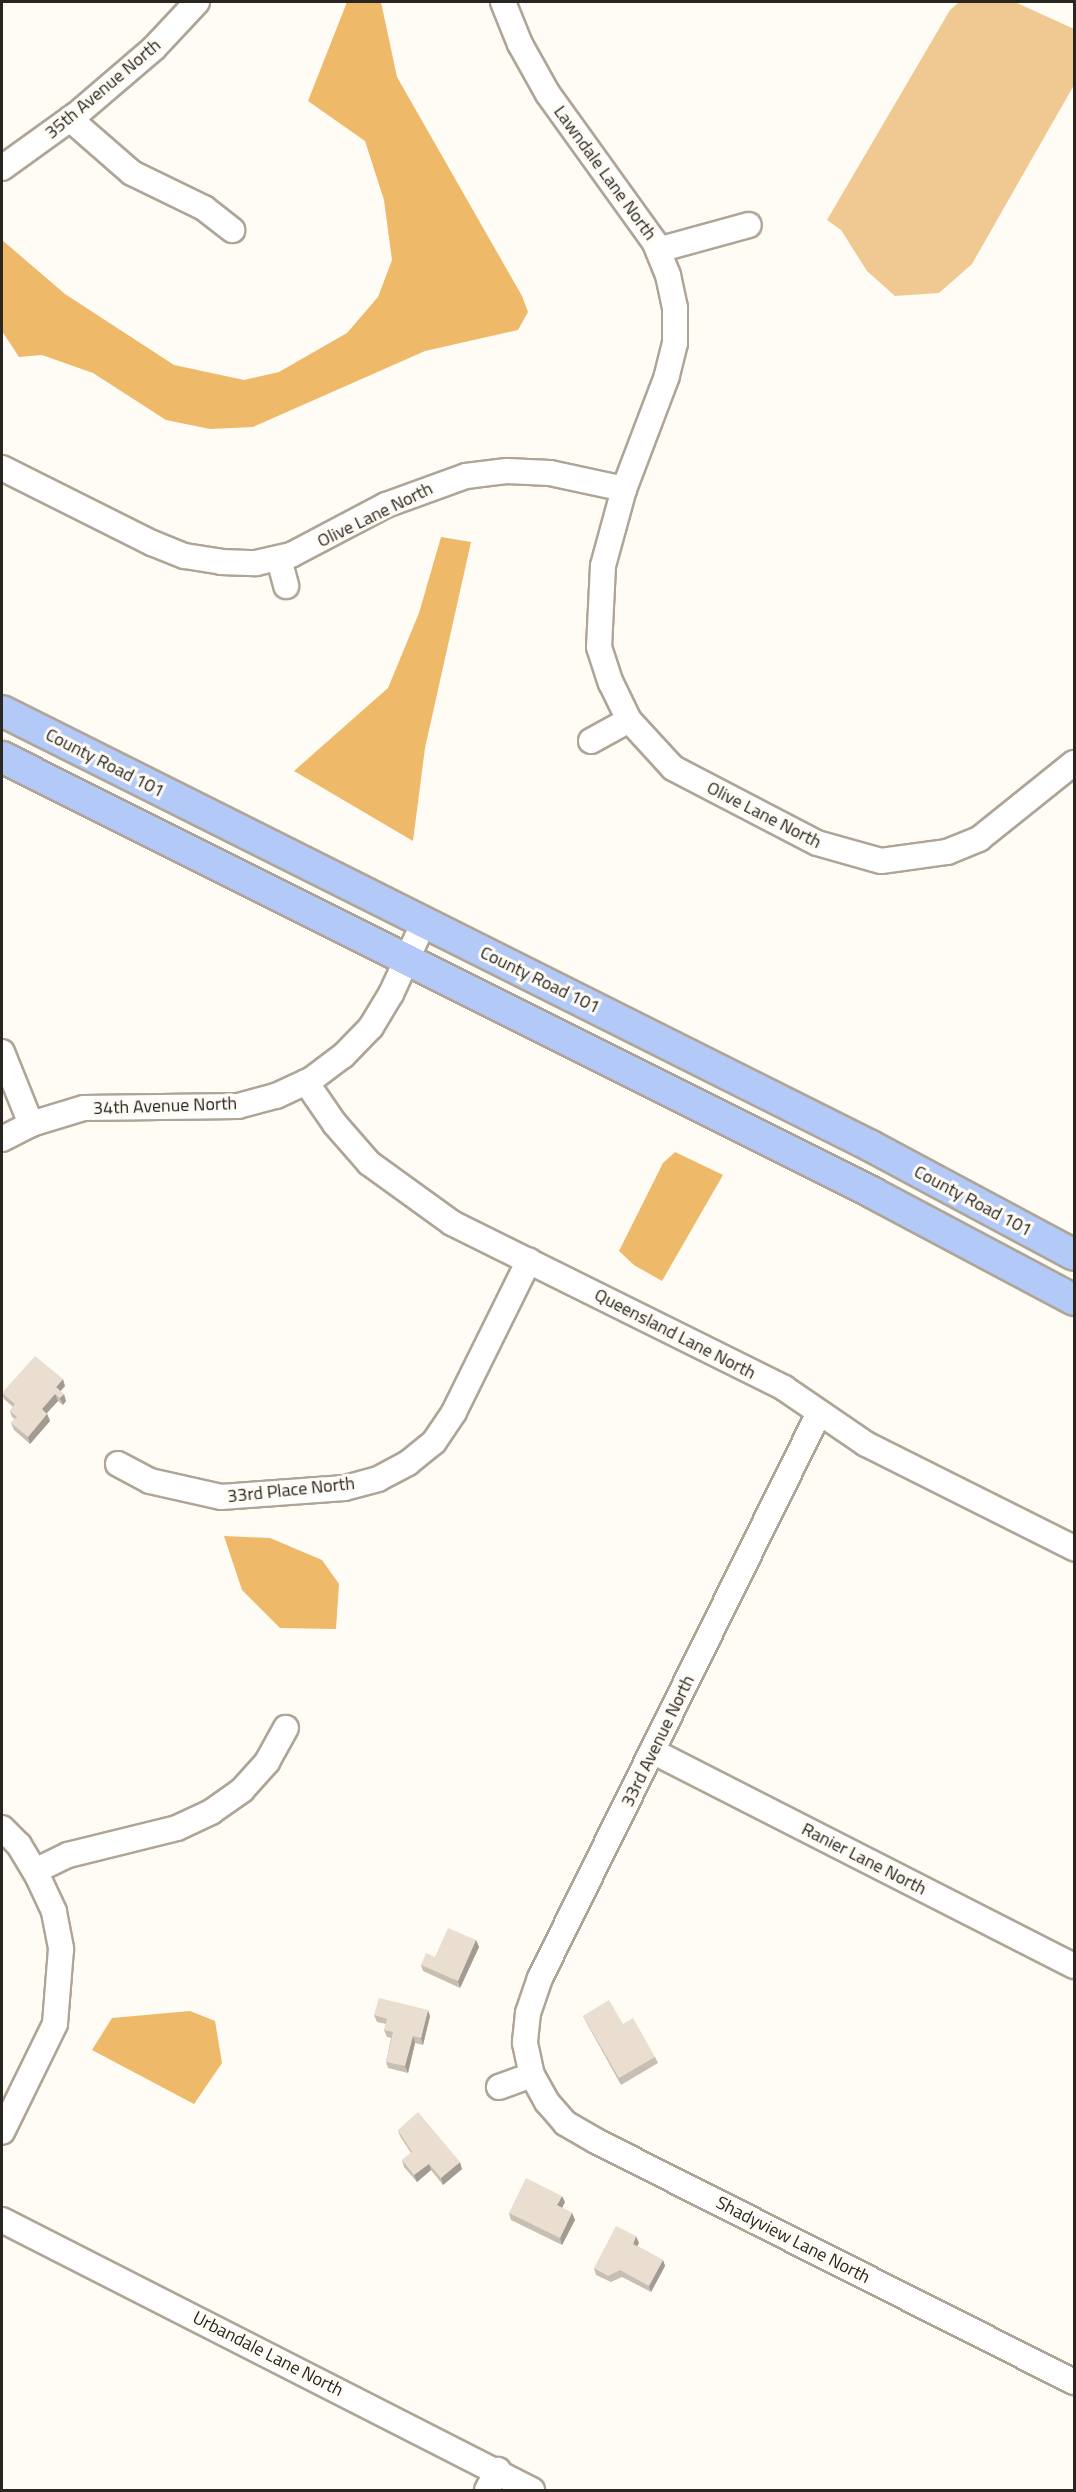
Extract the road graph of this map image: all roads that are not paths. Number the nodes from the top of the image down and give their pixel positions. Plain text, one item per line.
1 (197, 2) edge
2 (503, 2) edge
3 (70, 119) junction
4 (2, 168) edge
5 (749, 225) dead end
6 (232, 230) dead end
7 (658, 250) junction
8 (2, 468) edge
9 (624, 489) junction
10 (279, 559) junction
11 (286, 586) dead end
12 (2, 711) edge
13 (629, 720) junction
14 (591, 741) dead end
15 (2, 757) edge
16 (1074, 763) edge
17 (424, 922) junction
18 (406, 959) junction
19 (2, 1052) edge
20 (306, 1082) junction
21 (31, 1124) junction
22 (2, 1139) edge
23 (1074, 1255) edge
24 (529, 1260) junction
25 (1074, 1300) edge
26 (819, 1413) junction
27 (117, 1464) dead end
28 (1074, 1548) edge
29 (285, 1728) dead end
30 (654, 1752) junction
31 (2, 1828) edge
32 (35, 1871) junction
33 (1074, 1966) edge
34 (532, 2075) junction
35 (499, 2086) dead end
36 (2, 2132) edge
37 (2, 2220) edge
38 (1074, 2382) edge
39 (493, 2480) edge
40 (532, 2490) edge

1 - 3 street, 35th Avenue North
2 - 7 street, Lawndale Lane North
3 - 4 street, 35th Avenue North
3 - 6 street
5 - 7 street
7 - 9 street, Lawndale Lane North
8 - 10 street, Olive Lane North
9 - 10 street, Olive Lane North
9 - 13 street, Olive Lane North
10 - 11 street
12 - 17 main road, County Road 101
13 - 14 street
13 - 16 street, Olive Lane North
15 - 18 main road
17 - 18 street, 34th Avenue North
17 - 23 main road, County Road 101
18 - 20 street, 34th Avenue North
18 - 25 main road
19 - 21 street
20 - 21 street, 34th Avenue North
20 - 24 street, Queensland Lane North
21 - 22 street, 34th Avenue North
24 - 26 street, Queensland Lane North
24 - 27 street, 33rd Place North
26 - 28 street, Queensland Lane North
26 - 30 street, 33rd Avenue North
29 - 32 street
30 - 33 street, Ranier Lane North
30 - 34 street, 33rd Avenue North
31 - 32 street
32 - 36 street
34 - 35 street
34 - 38 street, Shadyview Lane North
37 - 39 street, Urbandale Lane North
39 - 40 street, Urbandale Lane North

